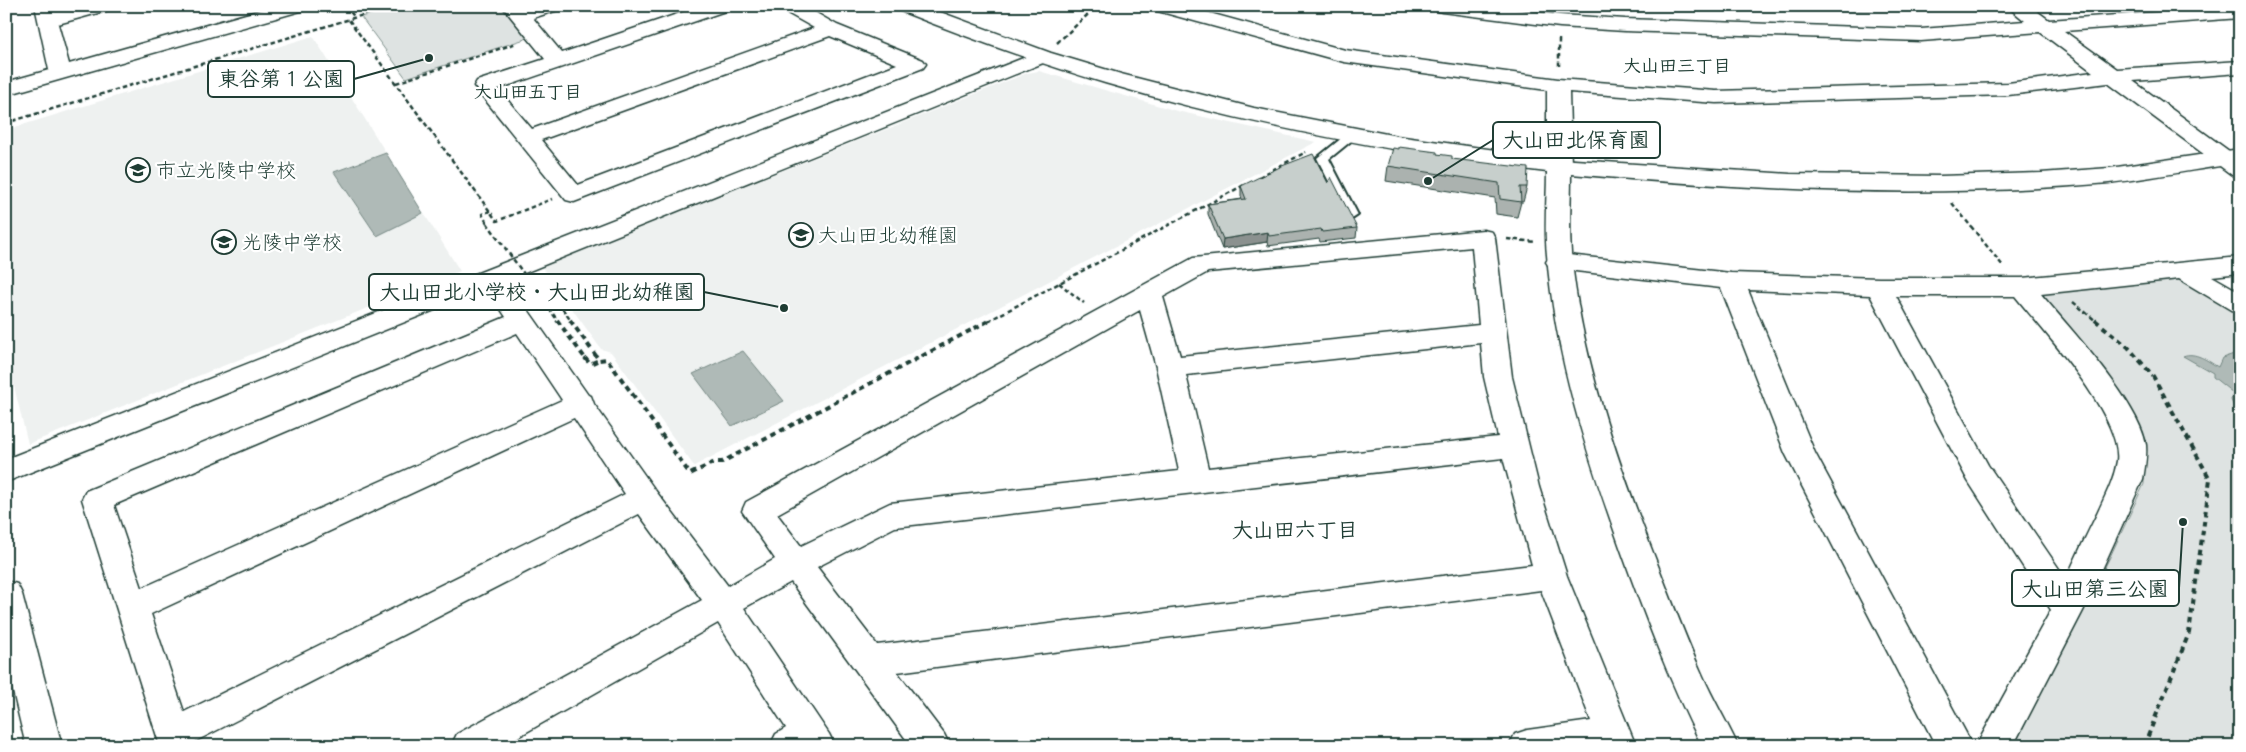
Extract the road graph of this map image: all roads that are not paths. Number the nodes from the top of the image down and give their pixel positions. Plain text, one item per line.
1 (102, 6) edge
2 (298, 6) edge
3 (551, 6) edge
4 (721, 6) edge
5 (789, 6) edge
6 (905, 6) edge
7 (1161, 6) edge
8 (1442, 6) edge
9 (2017, 6) edge
10 (516, 11) edge
11 (2240, 12) edge
12 (46, 14) edge
13 (2045, 26) junction
14 (830, 29) junction
15 (1041, 57) junction
16 (558, 62) junction
17 (2240, 67) edge
18 (61, 74) junction
19 (2112, 76) junction
20 (1558, 85) junction
21 (6, 90) edge
22 (836, 94) junction
23 (869, 125) junction
24 (1352, 135) junction
25 (527, 138) junction
26 (2234, 162) edge
27 (1559, 166) junction
28 (1352, 215) edge
29 (1549, 252) junction
30 (2240, 265) edge
31 (2184, 271) junction
32 (492, 277) junction
33 (1731, 281) junction
34 (2021, 286) junction
35 (1879, 287) junction
36 (1150, 294) junction
37 (2240, 304) edge
38 (522, 320) junction
39 (1492, 333) junction
40 (1170, 367) junction
41 (580, 403) junction
42 (1513, 446) junction
43 (6, 471) edge
44 (1196, 480) junction
45 (644, 498) junction
46 (796, 564) junction
47 (1551, 576) junction
48 (6, 594) edge
49 (724, 605) junction
50 (132, 608) junction
51 (2068, 609) junction
52 (870, 661) junction
53 (177, 740) edge
54 (1615, 740) edge
55 (804, 741) edge
56 (44, 746) edge
57 (469, 746) edge
58 (932, 746) edge
59 (1527, 746) edge
60 (1720, 746) edge
61 (1955, 746) edge
62 (1994, 746) edge

1 - 12 street
2 - 18 street
3 - 10 street
4 - 16 street
5 - 14 street
6 - 15 street
7 - 20 street
8 - 13 street
9 - 13 street
10 - 16 street
11 - 13 street
12 - 18 street
13 - 19 street
14 - 22 street
14 - 25 street
15 - 23 street
15 - 24 street
16 - 25 street
17 - 19 street
18 - 21 street
19 - 20 street
19 - 26 street
20 - 27 street
22 - 23 street
22 - 25 street
23 - 32 street
24 - 27 street
24 - 28 lane
26 - 27 street
27 - 29 street
29 - 33 street
29 - 60 street
30 - 31 street
31 - 34 street
31 - 37 street
32 - 38 street
32 - 43 street
33 - 35 street
33 - 61 street
34 - 35 street
34 - 51 street
35 - 51 street
36 - 39 street
36 - 40 street
36 - 46 street
38 - 41 street
38 - 50 street
39 - 40 street
39 - 42 street
40 - 44 street
41 - 45 street
41 - 50 street
42 - 44 street
42 - 47 street
44 - 46 street
45 - 49 street
45 - 53 street
46 - 49 street
46 - 52 street
47 - 52 street
47 - 54 street
48 - 56 street
49 - 55 street
49 - 57 street
50 - 53 street
51 - 62 street
52 - 58 street
54 - 59 street

